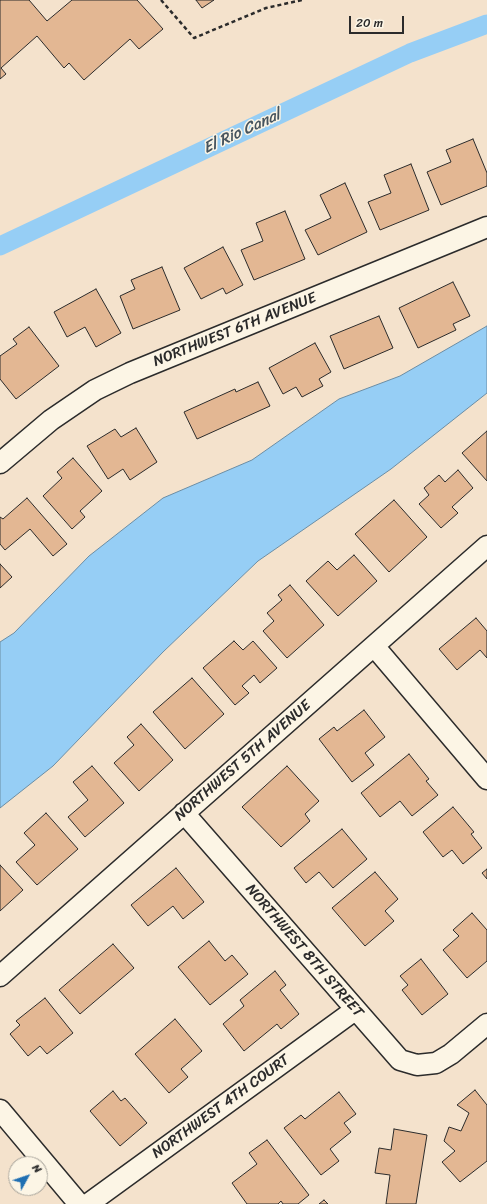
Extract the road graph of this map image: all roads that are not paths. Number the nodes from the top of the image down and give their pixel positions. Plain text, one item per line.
1 (487, 227) edge
2 (0, 463) edge
3 (487, 546) edge
4 (374, 646) junction
5 (487, 779) edge
6 (184, 813) junction
7 (0, 976) edge
8 (355, 1010) junction
9 (487, 1024) edge
10 (0, 1110) edge
11 (80, 1204) edge
12 (88, 1204) edge

1 - 2 street, NORTHWEST 6TH AVENUE
3 - 4 street, NORTHWEST 5TH AVENUE
4 - 5 street
4 - 6 street, NORTHWEST 5TH AVENUE
6 - 7 street, NORTHWEST 5TH AVENUE
6 - 8 street, NORTHWEST 8TH STREET
8 - 9 street, NORTHWEST 8TH STREET
8 - 12 street, NORTHWEST 4TH COURT
10 - 11 street

